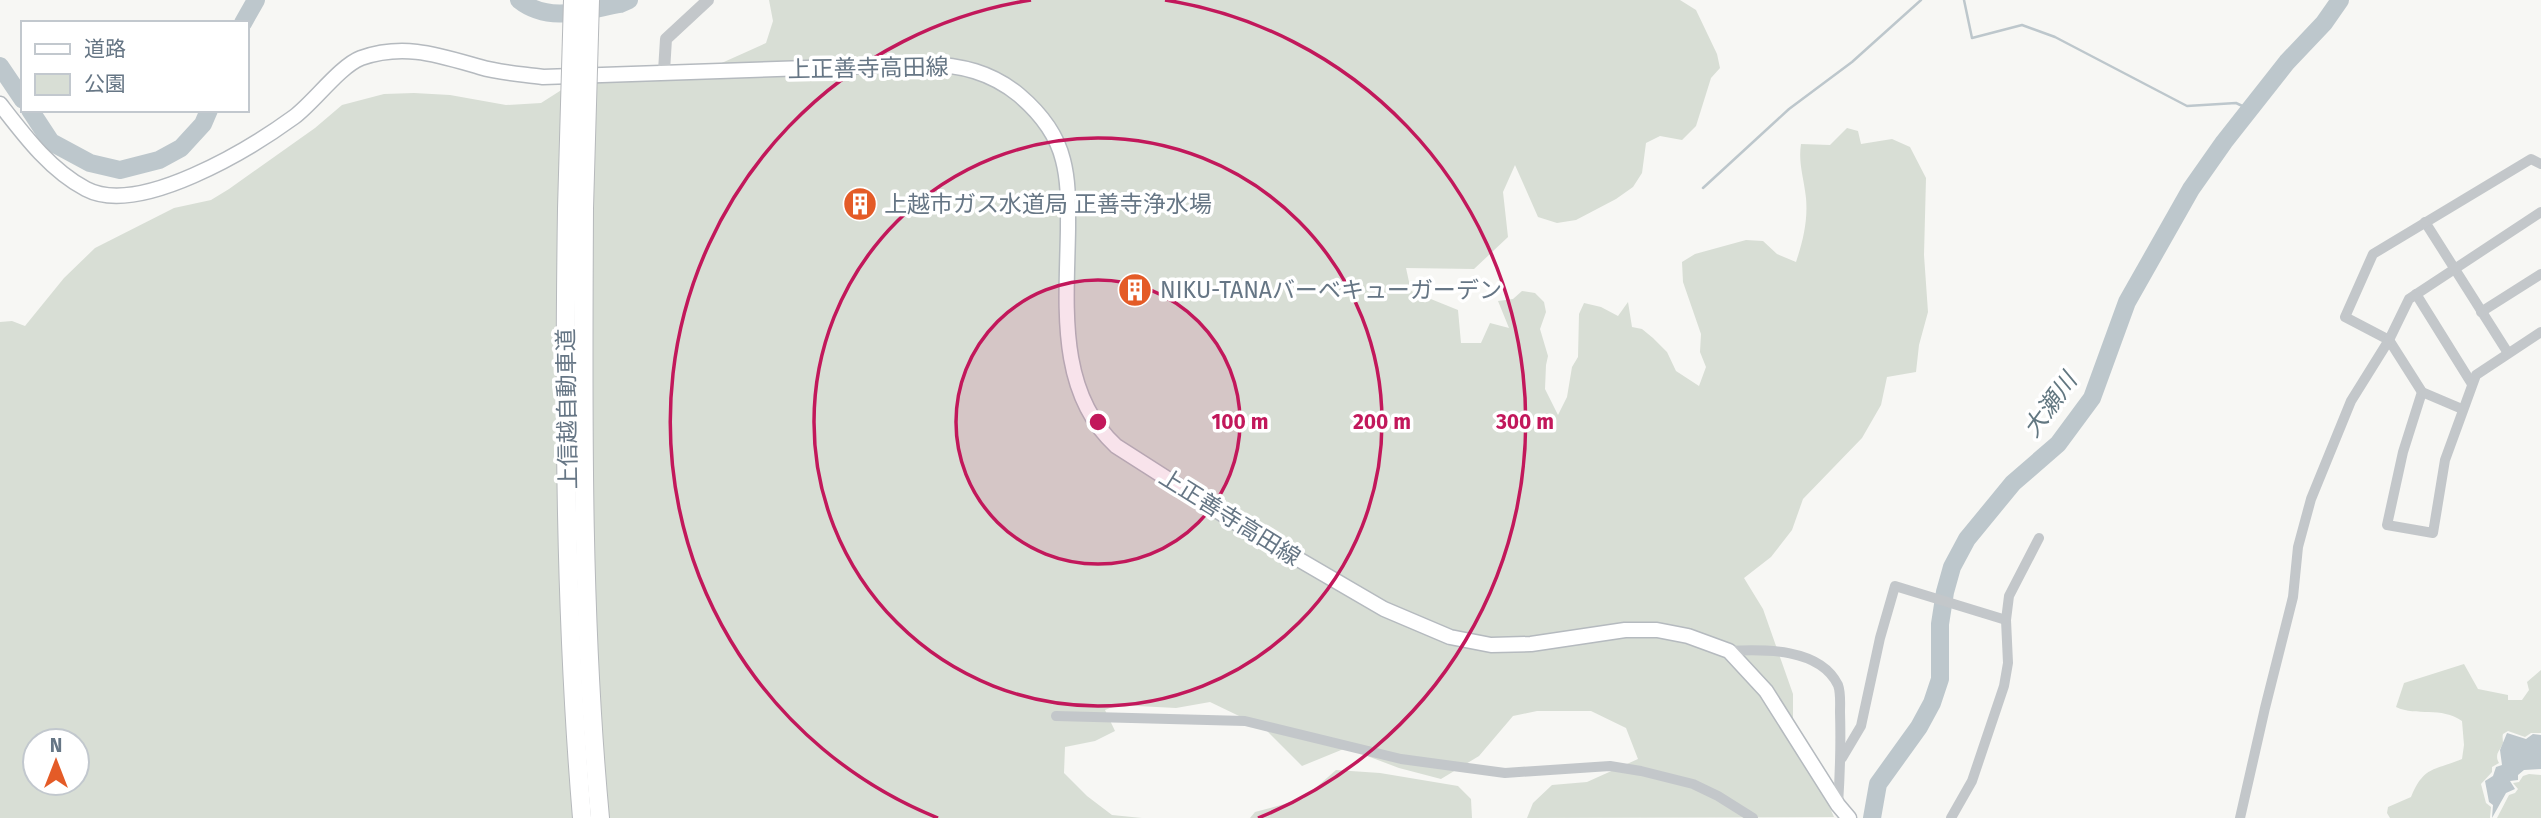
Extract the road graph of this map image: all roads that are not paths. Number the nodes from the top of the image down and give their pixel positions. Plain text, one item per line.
1 (573, 0) edge
2 (590, 0) edge
3 (708, 0) edge
4 (664, 71) junction
5 (0, 104) edge
6 (2541, 164) edge
7 (575, 208) junction
8 (2541, 212) edge
9 (2425, 222) junction
10 (2453, 269) junction
11 (2541, 274) edge
12 (2416, 293) junction
13 (2481, 312) junction
14 (2541, 332) edge
15 (2389, 340) junction
16 (2508, 353) junction
17 (2472, 384) junction
18 (2422, 392) junction
19 (2462, 409) junction
20 (2039, 538) dead end
21 (2006, 620) junction
22 (1729, 651) junction
23 (1056, 716) dead end
24 (1842, 758) junction
25 (1843, 814) edge
26 (582, 818) edge
27 (600, 818) edge
28 (1753, 818) edge
29 (1951, 818) edge
30 (2240, 818) edge

1 - 7 highway, 上信越自動車道, bridge
2 - 7 highway, 上信越自動車道, bridge
3 - 4 street
4 - 5 main road, 上正善寺高田線
4 - 22 main road, 上正善寺高田線
6 - 9 street
7 - 26 highway, 上信越自動車道
7 - 27 highway, 上信越自動車道
8 - 10 street
9 - 10 street
9 - 15 street
10 - 12 street
10 - 13 street
11 - 13 street
12 - 15 street
12 - 17 street
13 - 16 street
14 - 16 street
15 - 18 street
15 - 30 street
16 - 17 street
17 - 19 street
18 - 19 street
18 - 19 street
20 - 21 street
21 - 24 street
21 - 29 street
22 - 24 street
22 - 25 main road, 上正善寺高田線
23 - 28 street
24 - 25 street

